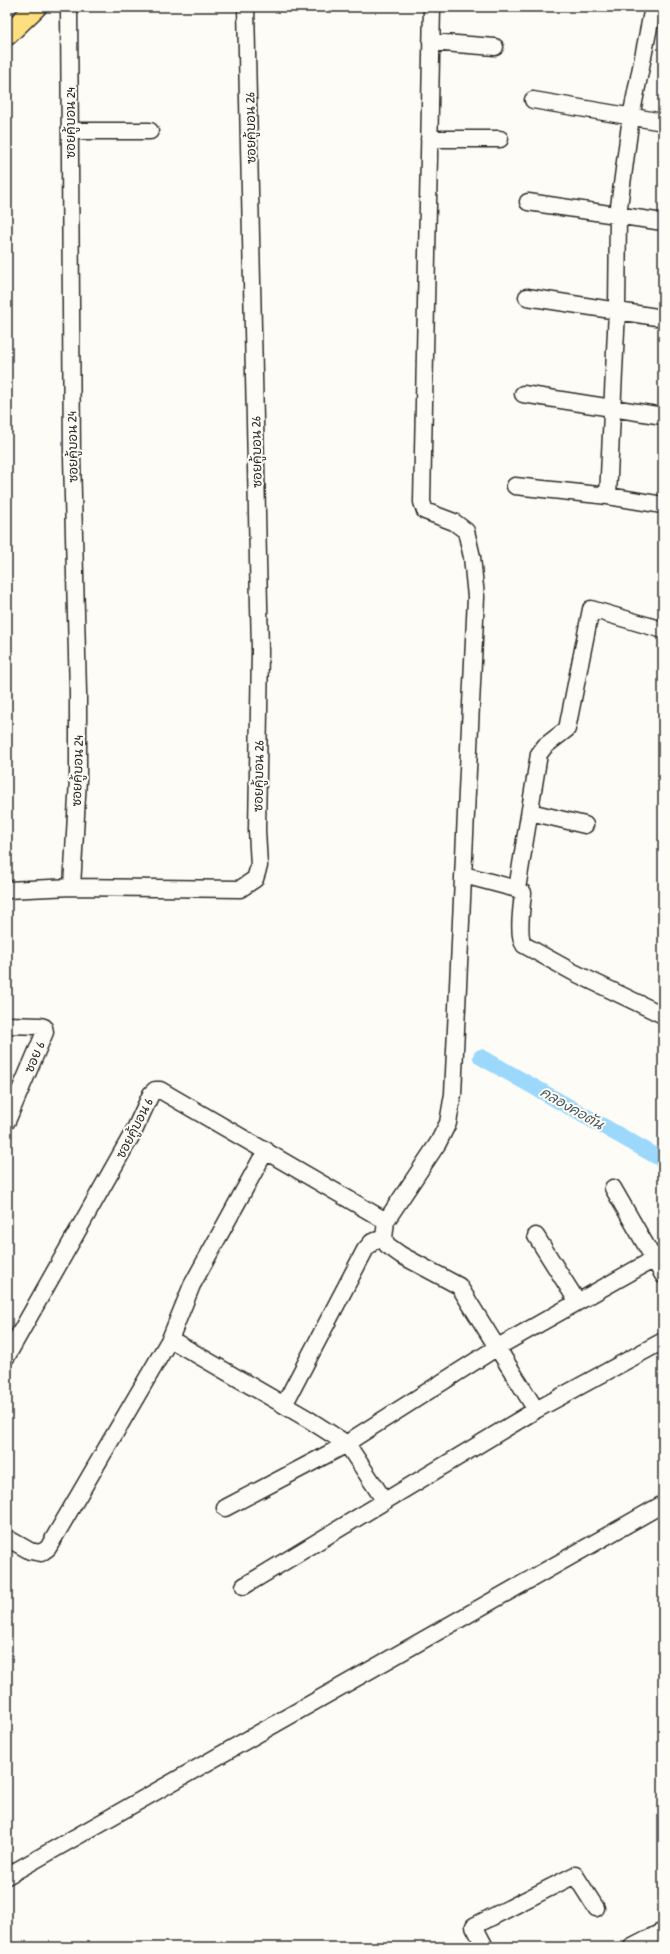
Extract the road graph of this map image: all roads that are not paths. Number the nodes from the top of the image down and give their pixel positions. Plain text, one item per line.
1 (36, 7) edge
2 (69, 7) edge
3 (246, 7) edge
4 (432, 7) edge
5 (650, 8) edge
6 (7, 35) edge
7 (430, 42) junction
8 (495, 47) dead end
9 (532, 100) dead end
10 (631, 117) junction
11 (663, 122) edge
12 (70, 131) junction
13 (150, 131) dead end
14 (429, 139) junction
15 (500, 139) dead end
16 (528, 202) dead end
17 (618, 214) junction
18 (663, 222) edge
19 (527, 296) dead end
20 (617, 310) junction
21 (663, 318) edge
22 (523, 394) dead end
23 (613, 409) junction
24 (663, 416) edge
25 (515, 486) dead end
26 (608, 496) junction
27 (663, 505) edge
28 (663, 630) edge
29 (530, 812) junction
30 (585, 825) dead end
31 (464, 875) junction
32 (72, 887) junction
33 (517, 889) junction
34 (7, 890) edge
35 (663, 1015) edge
36 (7, 1025) edge
37 (7, 1121) edge
38 (266, 1150) junction
39 (613, 1188) dead end
40 (386, 1221) junction
41 (536, 1236) dead end
42 (384, 1238) junction
43 (658, 1257) edge
44 (663, 1275) edge
45 (577, 1302) junction
46 (170, 1339) junction
47 (663, 1341) edge
48 (496, 1348) junction
49 (7, 1356) edge
50 (284, 1405) junction
51 (536, 1410) junction
52 (347, 1444) junction
53 (384, 1500) junction
54 (663, 1504) edge
55 (225, 1508) dead end
56 (7, 1538) edge
57 (244, 1586) dead end
58 (7, 1876) edge
59 (596, 1908) dead end
60 (663, 1930) edge
61 (485, 1947) edge
62 (632, 1947) edge

1 - 6 main road
2 - 12 street, ซอยคู้บอน 24
3 - 32 street, ซอยคู้บอน 26
4 - 7 street
5 - 10 street
7 - 8 street
7 - 14 street
9 - 10 street
10 - 11 street
10 - 17 street
12 - 13 street
12 - 32 street, ซอยคู้บอน 24
14 - 15 street
14 - 31 street
16 - 17 street
17 - 18 street
17 - 20 street
19 - 20 street
20 - 21 street
20 - 23 street
22 - 23 street
23 - 24 street
23 - 26 street
25 - 26 street
26 - 27 street
28 - 29 street
29 - 30 street
29 - 33 street
31 - 33 street
31 - 40 street
32 - 34 street
33 - 35 street
36 - 37 street, ซอย 6
38 - 40 street, ซอยคู้บอน 6
38 - 46 street
38 - 49 street, ซอยคู้บอน 6
39 - 43 street
40 - 42 street
41 - 45 street
42 - 48 street
42 - 50 street
43 - 44 street
43 - 45 street
45 - 48 street
46 - 50 street
46 - 56 street
47 - 51 street
48 - 51 street
48 - 52 street
50 - 52 street
51 - 53 street
52 - 53 street
52 - 55 street
53 - 57 street
54 - 58 street
59 - 61 street
60 - 62 street

